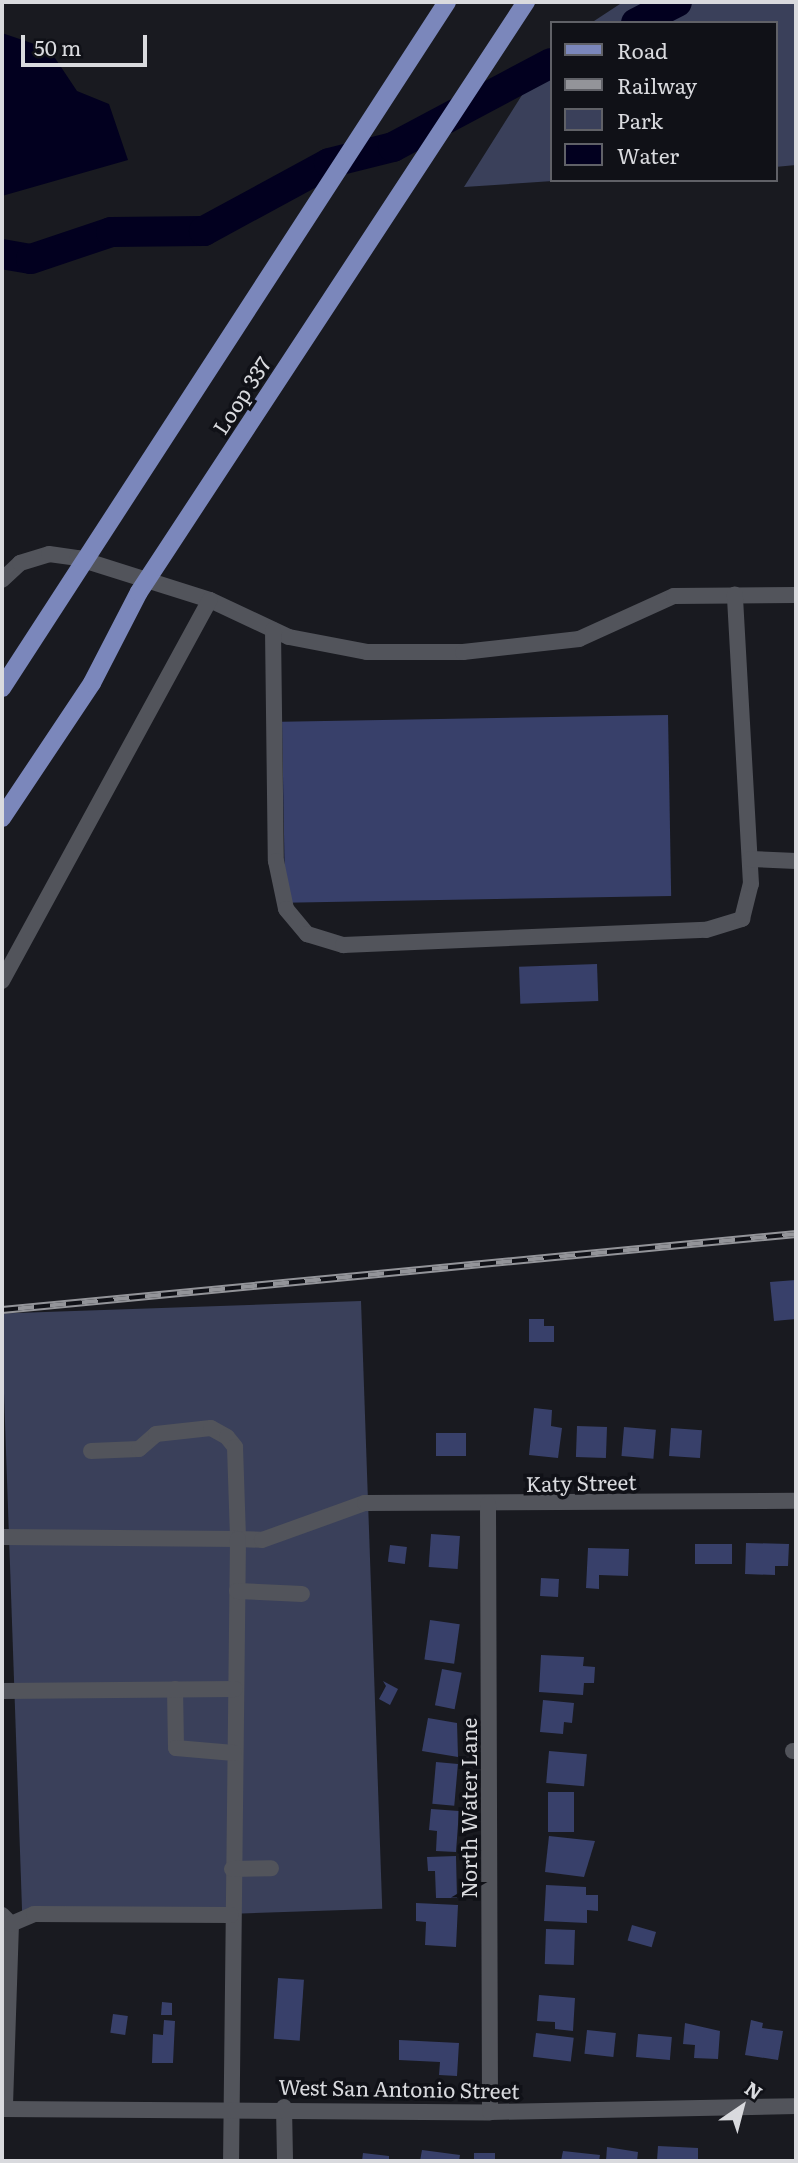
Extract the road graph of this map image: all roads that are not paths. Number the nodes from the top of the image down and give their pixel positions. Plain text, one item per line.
1 (447, 2) edge
2 (526, 2) edge
3 (86, 562) junction
4 (148, 579) junction
5 (2, 580) edge
6 (735, 594) junction
7 (796, 595) edge
8 (210, 600) junction
9 (273, 630) junction
10 (2, 688) edge
11 (26, 782) junction
12 (2, 810) edge
13 (2, 818) edge
14 (750, 859) junction
15 (796, 860) edge
16 (2, 981) edge
17 (91, 1451) dead end
18 (796, 1501) edge
19 (488, 1504) junction
20 (2, 1537) edge
21 (238, 1539) junction
22 (237, 1591) junction
23 (302, 1594) dead end
24 (175, 1689) junction
25 (235, 1689) junction
26 (2, 1691) edge
27 (234, 1753) junction
28 (271, 1868) dead end
29 (232, 1869) junction
30 (231, 1915) junction
31 (6, 1919) edge
32 (796, 2106) edge
33 (285, 2107) junction
34 (232, 2108) junction
35 (4, 2109) edge
36 (490, 2112) junction
37 (231, 2161) edge
38 (285, 2161) edge

1 - 3 main road, Loop 337
2 - 4 main road, Loop 337
3 - 4 street
3 - 5 street
3 - 10 main road, Loop 337
4 - 8 street
4 - 11 main road, Loop 337
6 - 7 street
6 - 9 street
6 - 14 street
8 - 9 street
8 - 16 street
9 - 14 street
11 - 12 main road
11 - 13 main road, Loop 337
14 - 15 street
17 - 21 street
18 - 19 street, Katy Street
19 - 21 street, Katy Street
19 - 36 street, North Water Lane
20 - 21 street
21 - 22 street
22 - 23 street
22 - 25 street
24 - 25 street
24 - 26 street
24 - 27 street
25 - 27 street
27 - 29 street
28 - 29 street
29 - 30 street
30 - 31 street
30 - 34 street
31 - 35 street
32 - 36 street, West San Antonio Street
33 - 34 street, West San Antonio Street
33 - 36 street, West San Antonio Street
33 - 38 street
34 - 35 street, West San Antonio Street
34 - 37 street

